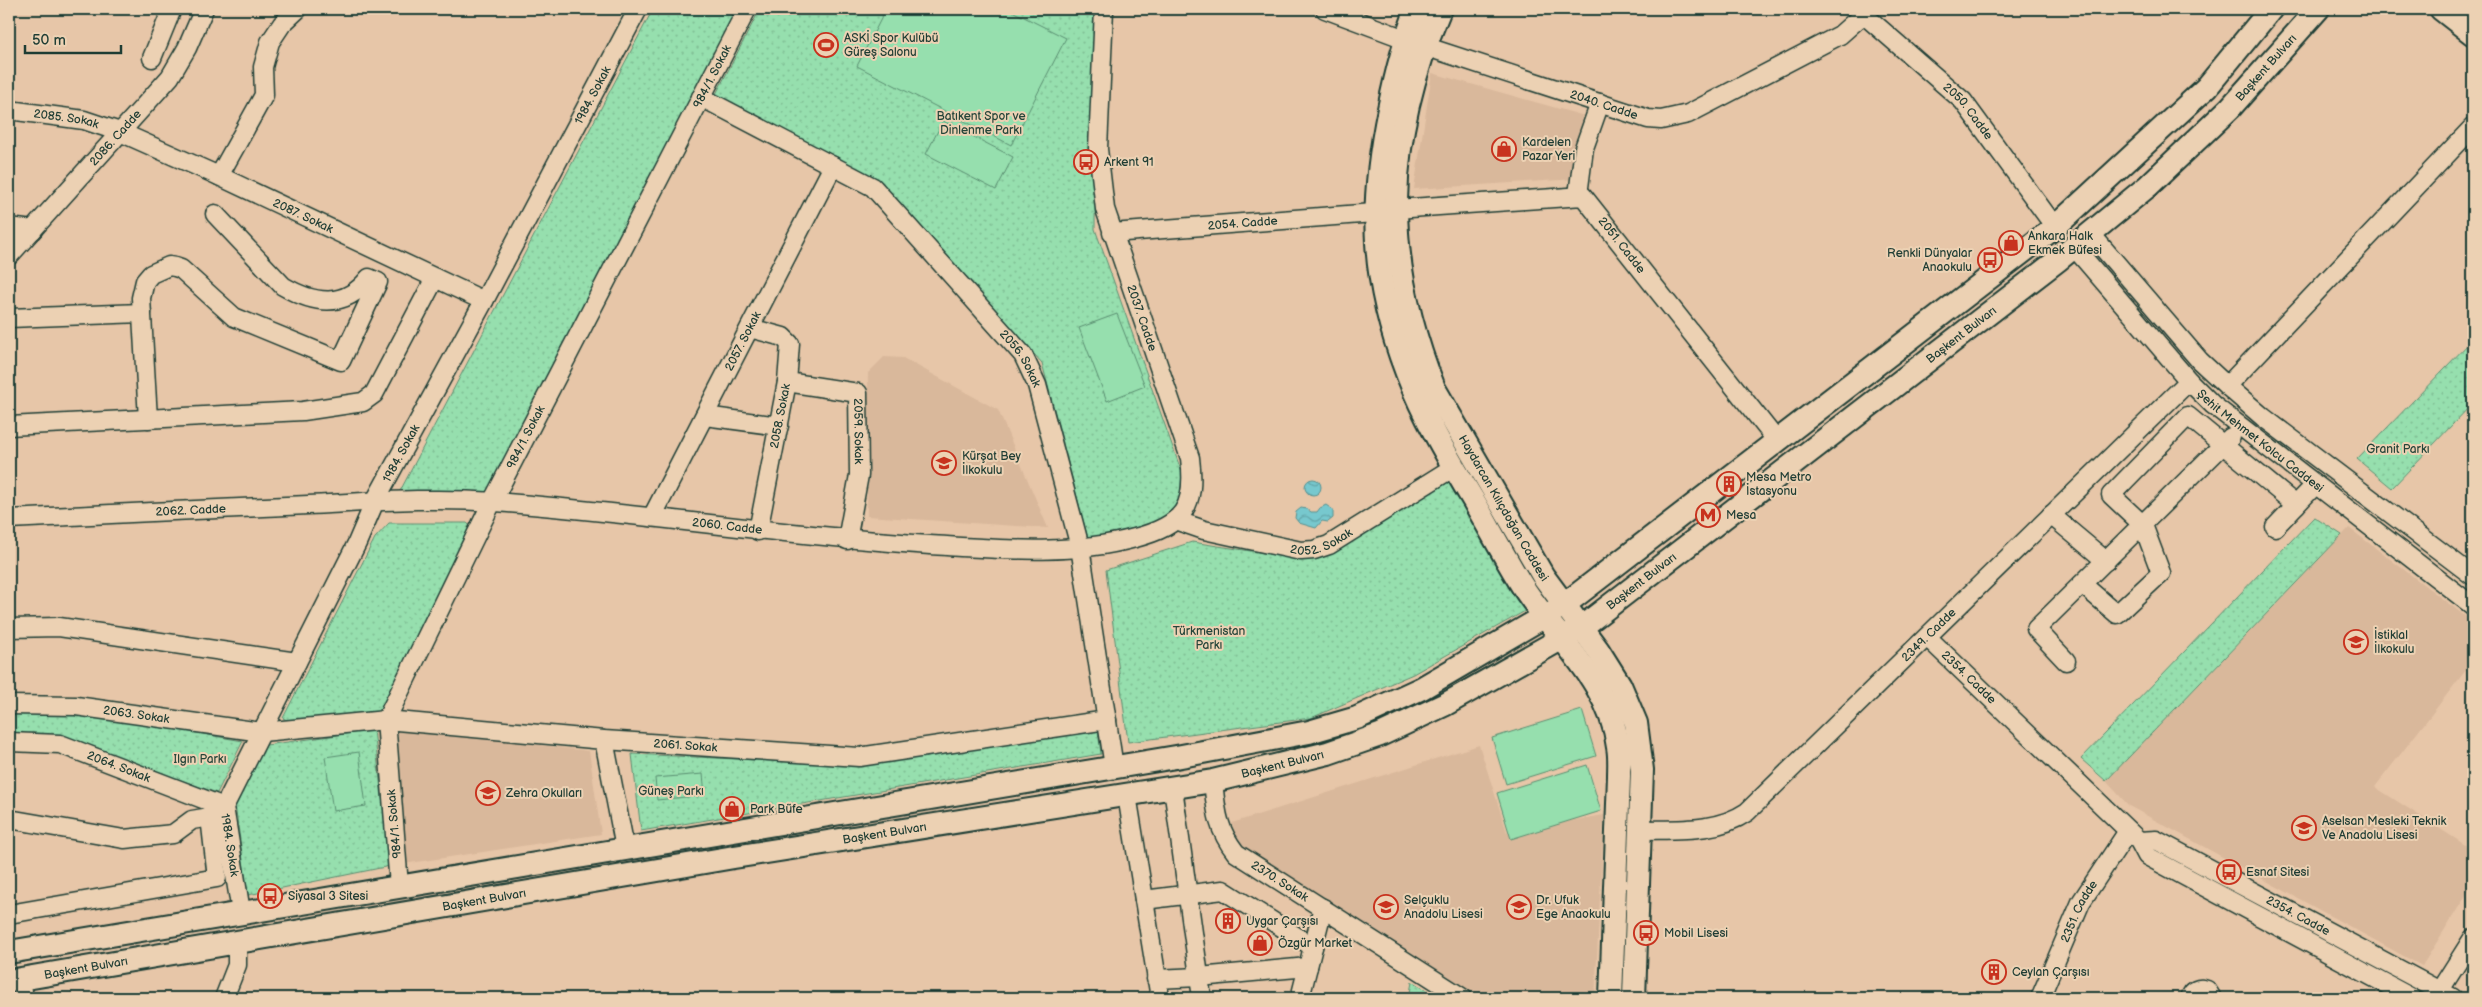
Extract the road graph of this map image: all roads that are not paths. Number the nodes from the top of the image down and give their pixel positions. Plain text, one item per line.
1 (172, 9) edge
2 (204, 9) edge
3 (298, 9) edge
4 (638, 9) edge
5 (747, 9) edge
6 (1104, 9) edge
7 (1325, 9) edge
8 (1418, 9) edge
9 (1440, 9) edge
10 (2271, 9) edge
11 (2441, 9) edge
12 (1863, 11) edge
13 (2313, 12) edge
14 (2473, 34) edge
15 (1414, 43) junction
16 (152, 58) dead end
17 (701, 97) junction
18 (1600, 103) junction
19 (9, 110) edge
20 (2473, 127) edge
21 (120, 132) junction
22 (833, 166) junction
23 (220, 176) junction
24 (1578, 195) junction
25 (1385, 211) junction
26 (215, 214) dead end
27 (9, 227) edge
28 (2055, 227) junction
29 (32, 230) junction
30 (1112, 233) junction
31 (2083, 241) junction
32 (9, 256) edge
33 (435, 278) junction
34 (484, 301) junction
35 (142, 313) junction
36 (9, 318) edge
37 (750, 328) junction
38 (2189, 381) junction
39 (787, 382) junction
40 (2227, 386) junction
41 (705, 416) junction
42 (148, 419) junction
43 (9, 426) edge
44 (778, 426) junction
45 (2240, 428) junction
46 (1777, 441) junction
47 (2224, 444) junction
48 (1454, 467) junction
49 (2315, 485) junction
50 (375, 501) junction
51 (492, 502) junction
52 (2296, 505) junction
53 (2051, 515) junction
54 (652, 518) junction
55 (9, 519) edge
56 (1175, 520) junction
57 (2142, 524) junction
58 (2275, 527) dead end
59 (758, 531) junction
60 (847, 540) junction
61 (1080, 547) junction
62 (2106, 561) junction
63 (2473, 576) edge
64 (2082, 584) junction
65 (1564, 605) junction
66 (2473, 606) edge
67 (1545, 616) junction
68 (1582, 627) junction
69 (9, 628) edge
70 (1927, 637) junction
71 (1562, 638) junction
72 (2066, 661) dead end
73 (297, 662) junction
74 (9, 705) edge
75 (386, 720) junction
76 (1107, 720) junction
77 (262, 732) junction
78 (604, 740) junction
79 (9, 742) edge
80 (1114, 767) junction
81 (1213, 781) junction
82 (1173, 788) junction
83 (1127, 795) junction
84 (224, 807) junction
85 (9, 820) edge
86 (1640, 830) junction
87 (2134, 836) junction
88 (625, 848) junction
89 (399, 886) junction
90 (1188, 895) junction
91 (1144, 900) junction
92 (1323, 908) junction
93 (241, 912) junction
94 (9, 914) edge
95 (2473, 938) edge
96 (237, 942) junction
97 (1313, 947) junction
98 (9, 952) edge
99 (1308, 967) junction
100 (1199, 977) junction
101 (1156, 979) junction
102 (18, 986) edge
103 (2442, 996) edge
104 (224, 998) edge
105 (1160, 998) edge
106 (1202, 998) edge
107 (1300, 998) edge
108 (1463, 998) edge
109 (1611, 998) edge
110 (1634, 998) edge
111 (2040, 998) edge
112 (2190, 998) edge
113 (2212, 998) edge
114 (2412, 998) edge

1 - 16 street
2 - 21 street, 2086. Cadde
3 - 23 street
4 - 34 street, 1984. Sokak
5 - 17 street, 984/1. Sokak
6 - 30 street, 2037. Cadde
7 - 15 street, 2040. Cadde
8 - 15 main road, Haydarcan Kılıçdoğan Caddesi
9 - 15 main road, Haydarcan Kılıçdoğan Caddesi
10 - 28 main road, Başkent Bulvarı
11 - 14 main road
12 - 18 street, 2040. Cadde
12 - 28 street, 2050. Cadde
13 - 31 main road, Başkent Bulvarı
15 - 18 street, 2040. Cadde
15 - 25 main road, Haydarcan Kılıçdoğan Caddesi
17 - 22 street, 2056. Sokak
17 - 51 street, 984/1. Sokak
18 - 24 street
19 - 21 street, 2085. Sokak
20 - 40 street
21 - 23 street, 2087. Sokak
21 - 29 street, 2086. Cadde
22 - 37 street, 2057. Sokak
22 - 61 street, 2056. Sokak
23 - 33 street, 2087. Sokak
24 - 25 street
24 - 46 street, 2051. Cadde
25 - 30 street, 2054. Cadde
25 - 48 main road, Haydarcan Kılıçdoğan Caddesi
25 - 65 main road, Haydarcan Kılıçdoğan Caddesi
26 - 35 street
27 - 29 street
28 - 46 main road, Başkent Bulvarı
29 - 32 street, 2086. Cadde
30 - 56 street, 2037. Cadde
31 - 38 street, Şehit Mehmet Kolcu Caddesi
31 - 40 street, Şehit Mehmet Kolcu Caddesi
31 - 68 main road, Başkent Bulvarı
33 - 34 street, 2087. Sokak
33 - 42 street
34 - 50 street, 1984. Sokak
35 - 36 street
35 - 42 street
37 - 39 street, 2058. Sokak
37 - 41 street, 2057. Sokak
38 - 45 street, Şehit Mehmet Kolcu Caddesi
38 - 53 street, 2349. Cadde
39 - 44 street, 2058. Sokak
39 - 60 street, 2059. Sokak
40 - 63 street, Şehit Mehmet Kolcu Caddesi
41 - 44 street
41 - 54 street, 2057. Sokak
42 - 43 street
44 - 59 street, 2058. Sokak
45 - 47 street
45 - 49 street, Şehit Mehmet Kolcu Caddesi
46 - 65 main road, Başkent Bulvarı
47 - 52 street
47 - 57 street
47 - 57 street
48 - 56 street, 2052. Sokak
48 - 67 main road, Haydarcan Kılıçdoğan Caddesi
49 - 52 street
49 - 66 street, Şehit Mehmet Kolcu Caddesi
50 - 51 street, 2060. Cadde
50 - 55 street, 2062. Cadde
50 - 73 street, 1984. Sokak
51 - 54 street, 2060. Cadde
51 - 75 street, 984/1. Sokak
52 - 58 street
53 - 62 street
53 - 70 street, 2349. Cadde
54 - 59 street, 2060. Cadde
56 - 61 street, 2037. Cadde
57 - 62 street
57 - 64 street
59 - 60 street, 2060. Cadde
60 - 61 street, 2060. Cadde
61 - 76 street, 2056. Sokak
62 - 64 street
64 - 72 street
65 - 67 main road, Başkent Bulvarı
65 - 68 main road, Haydarcan Kılıçdoğan Caddesi
67 - 71 main road, Haydarcan Kılıçdoğan Caddesi
67 - 80 main road, Başkent Bulvarı
68 - 71 main road, Başkent Bulvarı
68 - 86 main road, Haydarcan Kılıçdoğan Caddesi
69 - 73 street
70 - 86 street, 2349. Cadde
70 - 87 street, 2354. Cadde
71 - 81 main road, Başkent Bulvarı
71 - 109 main road, Haydarcan Kılıçdoğan Caddesi
73 - 77 street, 1984. Sokak
74 - 77 street, 2063. Sokak
75 - 77 street, 2061. Sokak
75 - 78 street, 2061. Sokak
75 - 89 street, 984/1. Sokak
76 - 78 street, 2061. Sokak
76 - 80 street, 2056. Sokak
77 - 84 street, 1984. Sokak
78 - 88 street
79 - 84 street, 2064. Sokak
80 - 88 main road, Başkent Bulvarı
81 - 82 main road, Başkent Bulvarı
81 - 92 street, 2370. Sokak
82 - 83 main road, Başkent Bulvarı
82 - 90 street
83 - 91 street
83 - 96 main road, Başkent Bulvarı
84 - 93 street, 1984. Sokak
85 - 94 street
86 - 110 main road, Haydarcan Kılıçdoğan Caddesi
87 - 103 street, 2354. Cadde
87 - 111 street, 2351. Cadde
87 - 114 street, 2354. Cadde
88 - 89 main road, Başkent Bulvarı
89 - 93 main road, Başkent Bulvarı
90 - 91 street
90 - 97 street
90 - 100 street
91 - 101 street
92 - 97 street
92 - 108 street, 2370. Sokak
93 - 98 main road, Başkent Bulvarı
95 - 103 street
96 - 102 main road, Başkent Bulvarı
96 - 104 street
97 - 99 street
99 - 100 street
99 - 107 street
100 - 101 street
100 - 106 street
101 - 105 street
112 - 113 street

